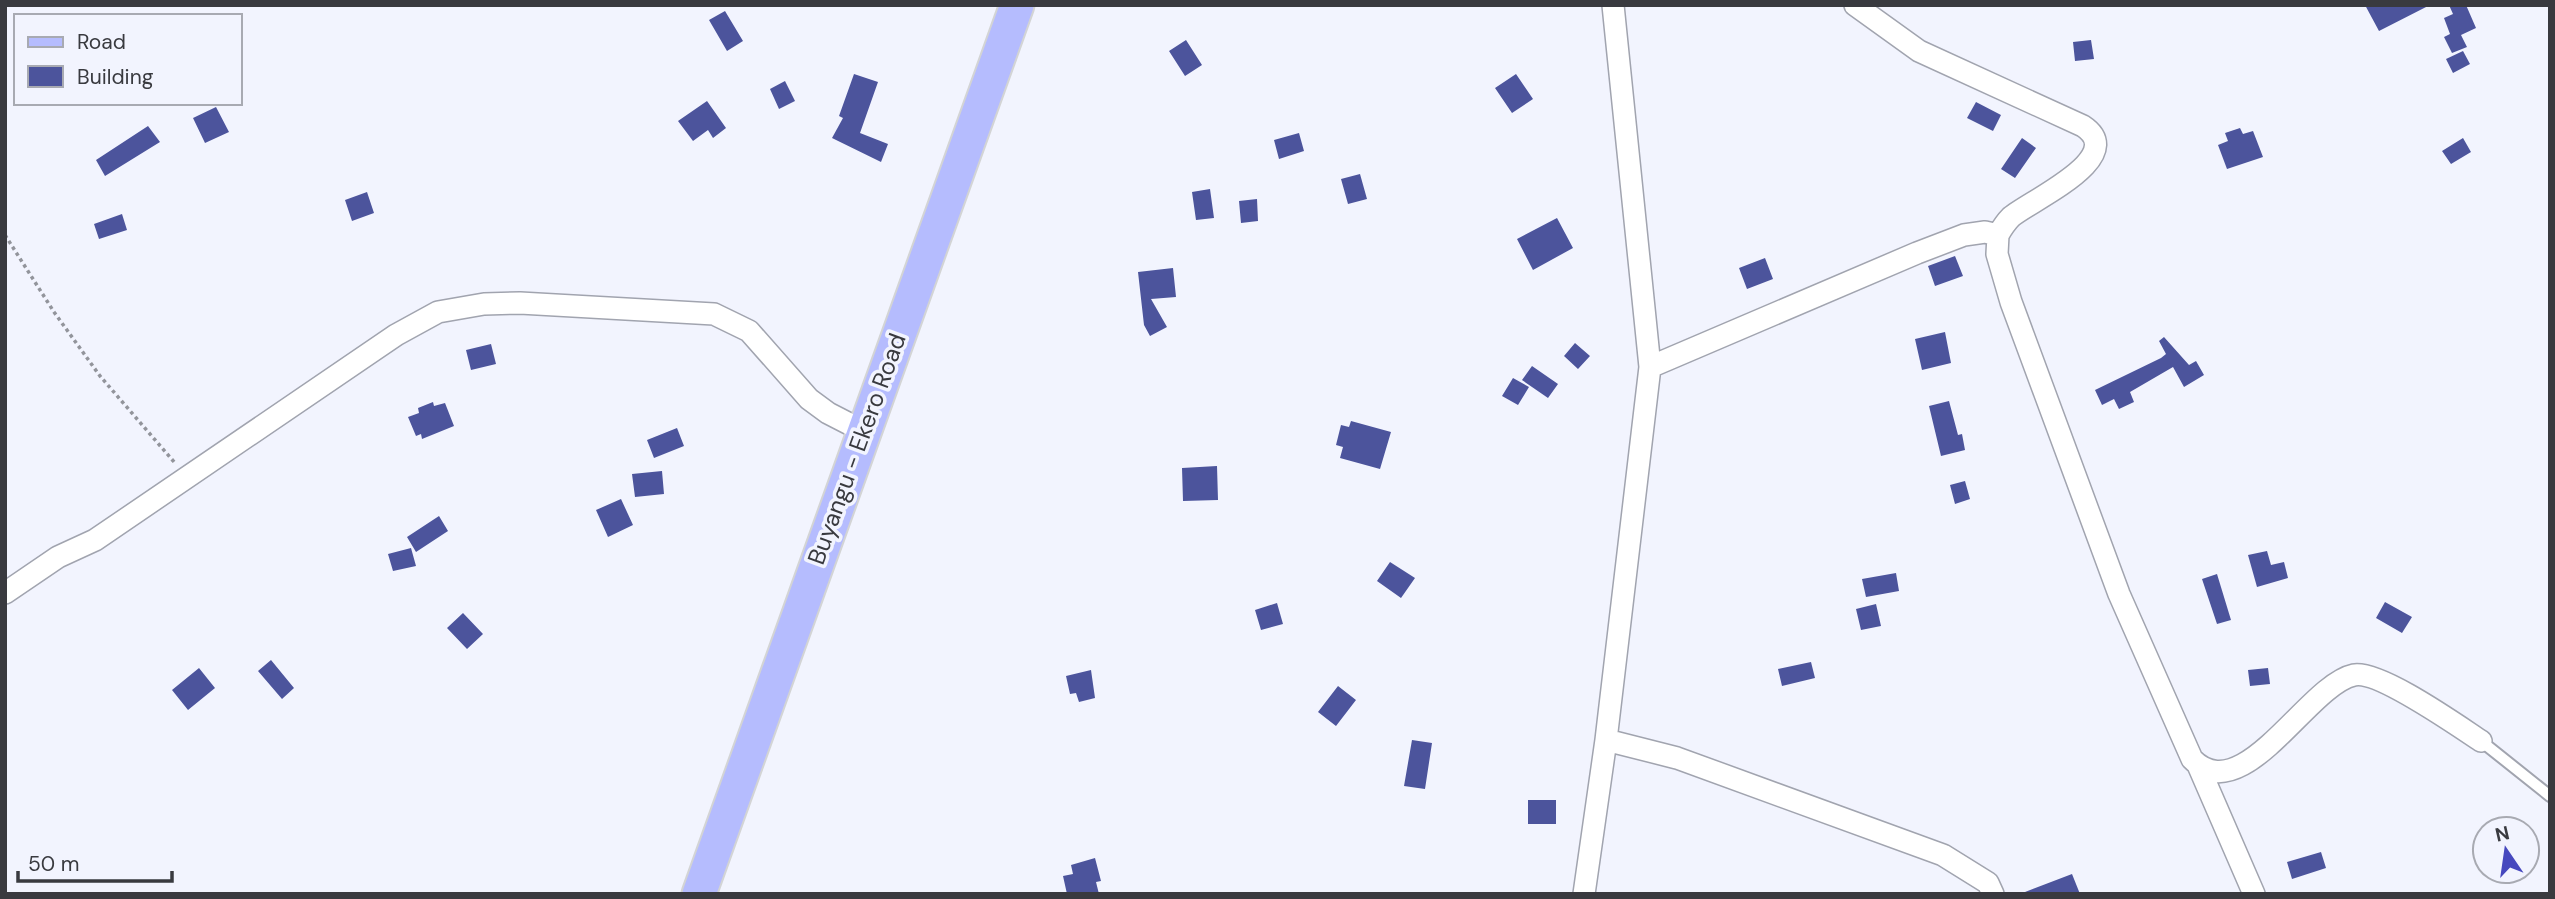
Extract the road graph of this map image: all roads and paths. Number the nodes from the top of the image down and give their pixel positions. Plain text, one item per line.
1 (1017, 5) edge
2 (1614, 5) edge
3 (1855, 5) edge
4 (1998, 234) junction
5 (5, 235) edge
6 (1650, 368) junction
7 (863, 431) junction
8 (187, 475) junction
9 (5, 593) edge
10 (1606, 740) junction
11 (2481, 741) joint
12 (2198, 765) junction
13 (2550, 796) edge
14 (699, 894) edge
15 (1584, 894) edge
16 (1993, 894) edge
17 (2254, 894) edge

1 - 7 main road, Buyangu - Ekero Road
2 - 6 street
3 - 4 street
4 - 6 street
4 - 12 street
5 - 8 path
6 - 10 street
7 - 8 street
7 - 14 main road, Buyangu - Ekero Road
8 - 9 street
10 - 15 street
10 - 16 street
11 - 12 street
11 - 13 lane
12 - 17 street

